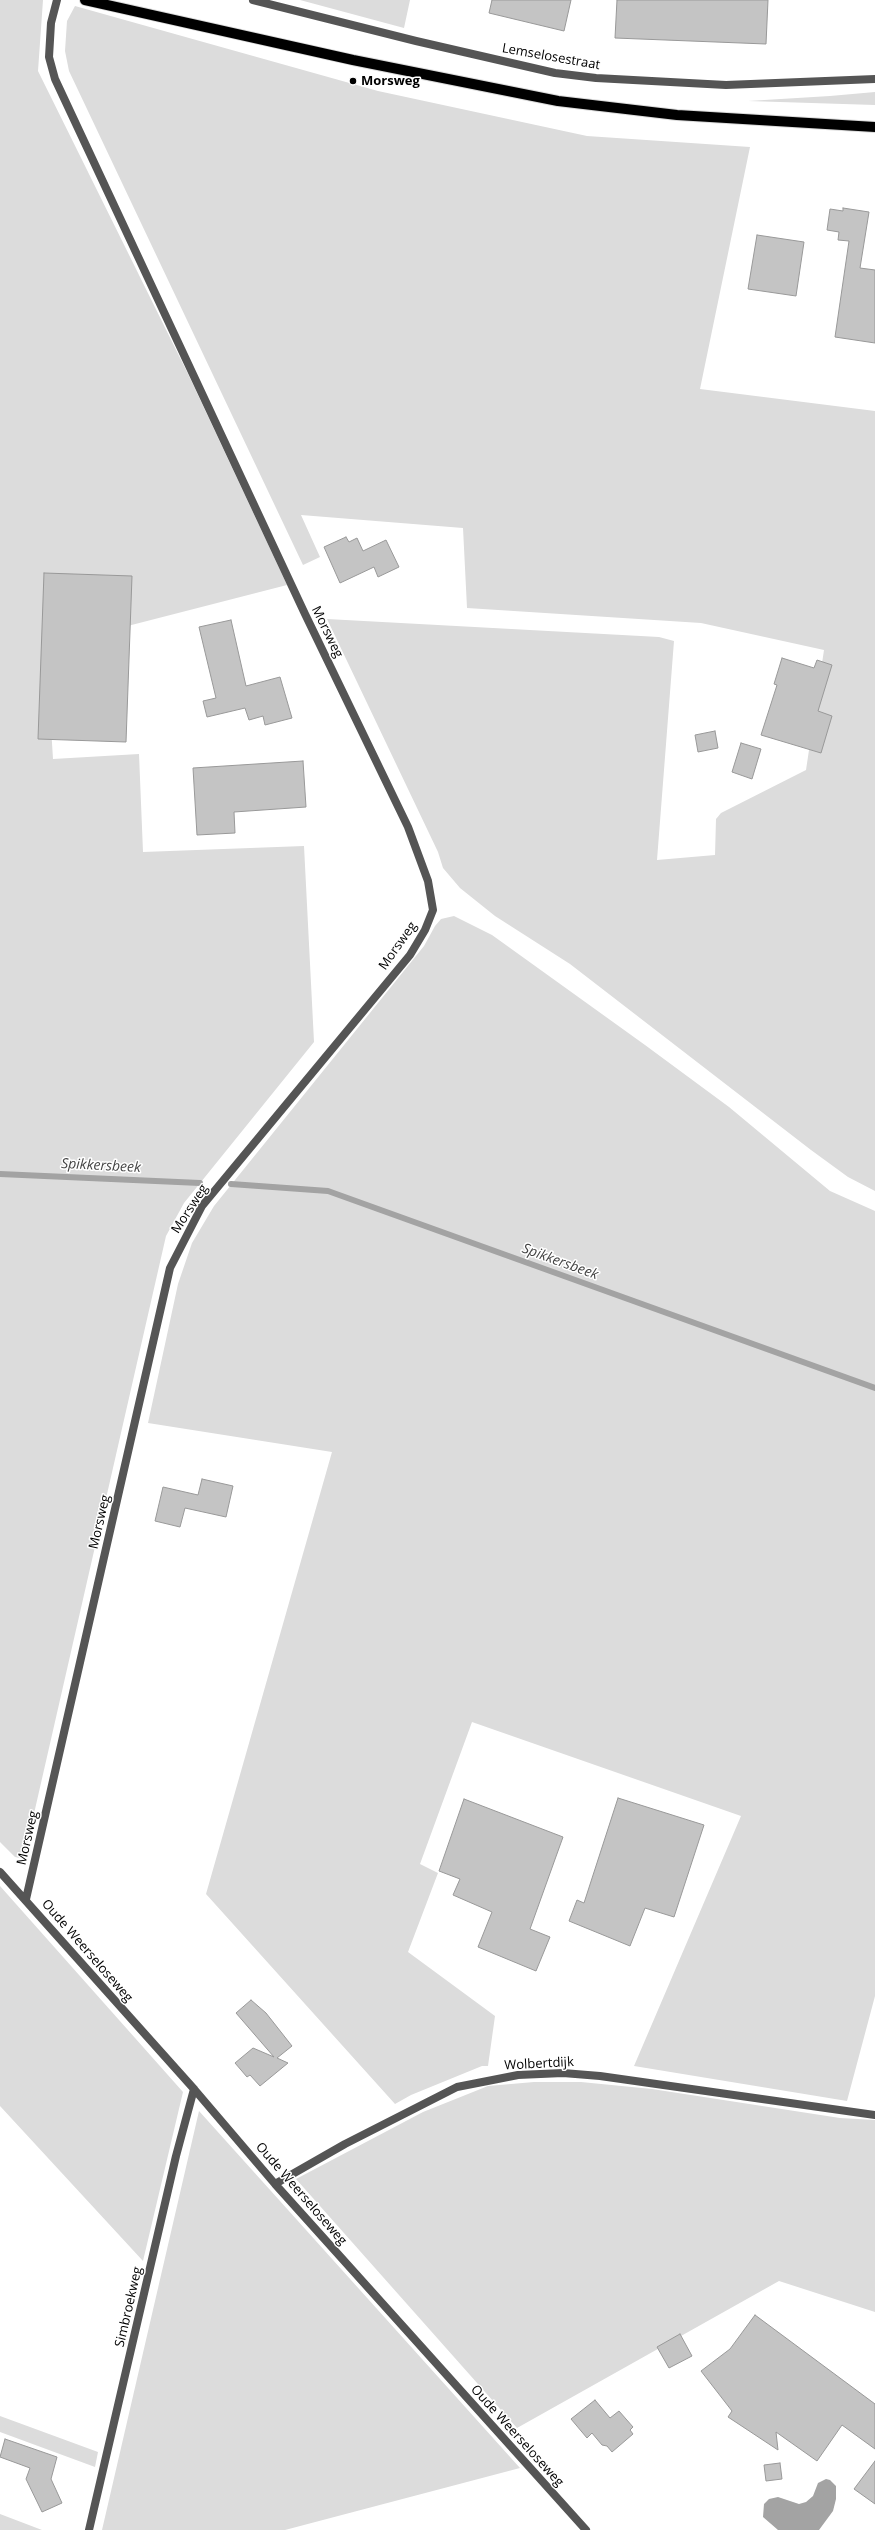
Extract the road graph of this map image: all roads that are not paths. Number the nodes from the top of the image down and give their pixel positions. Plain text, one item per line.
1 (57, 0) edge
2 (85, 0) edge
3 (253, 0) edge
4 (875, 79) edge
5 (875, 128) edge
6 (0, 1872) edge
7 (26, 1899) junction
8 (194, 2089) junction
9 (875, 2115) edge
10 (275, 2184) junction
11 (89, 2530) edge
12 (586, 2530) edge

1 - 7 street, Morsweg
2 - 5 main road
3 - 4 street, Lemselosestraat
6 - 7 street, Oude Weerseloseweg
7 - 8 street, Oude Weerseloseweg
8 - 10 street, Oude Weerseloseweg
8 - 11 street, Simbroekweg
9 - 10 street, Wolbertdijk
10 - 12 street, Oude Weerseloseweg

